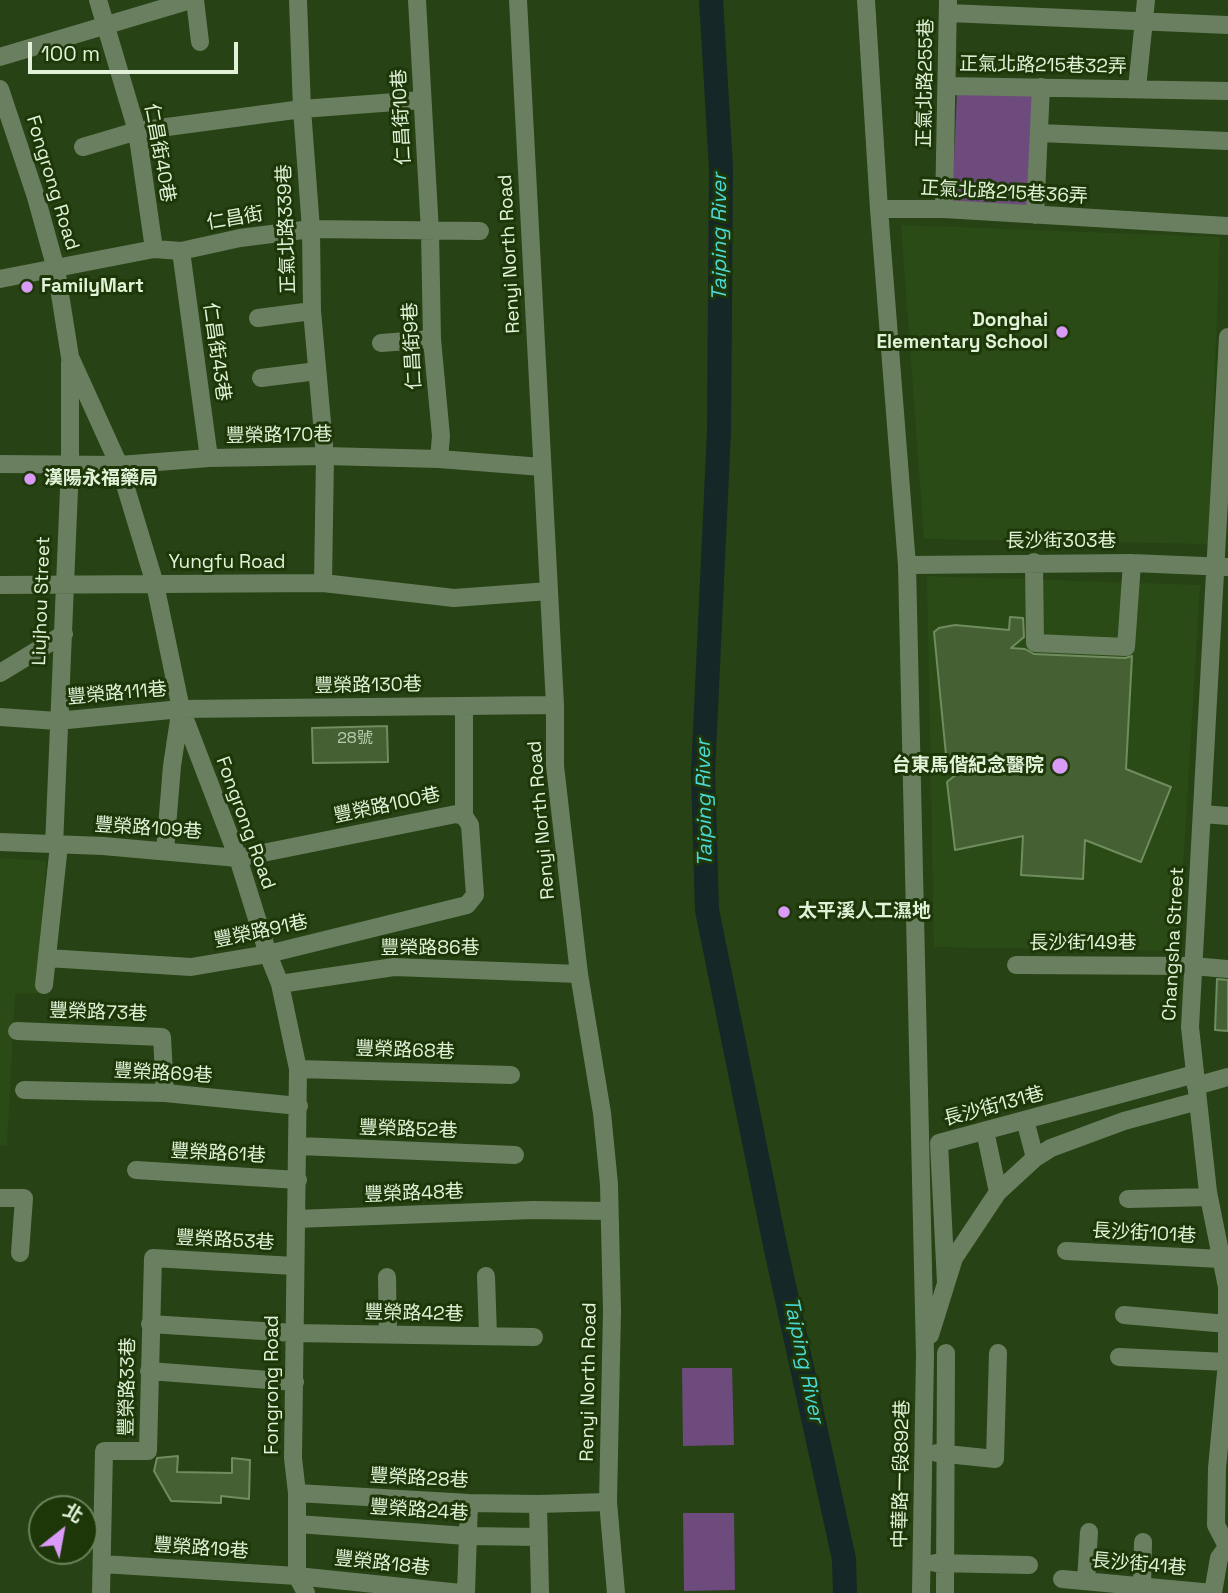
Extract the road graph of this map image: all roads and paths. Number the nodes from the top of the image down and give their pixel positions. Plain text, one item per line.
1 (98, 0) edge
2 (193, 0) edge
3 (298, 0) edge
4 (417, 0) edge
5 (518, 0) edge
6 (866, 0) edge
7 (1146, 0) edge
8 (948, 7) edge
9 (1144, 21) junction
10 (106, 24) junction
11 (1228, 25) edge
12 (200, 42) dead end
13 (0, 57) edge
14 (948, 86) junction
15 (1041, 87) junction
16 (1137, 88) junction
17 (0, 89) edge
18 (1228, 91) edge
19 (422, 100) junction
20 (302, 109) junction
21 (137, 131) junction
22 (1040, 133) junction
23 (1228, 141) edge
24 (83, 147) dead end
25 (880, 209) junction
26 (944, 209) junction
27 (1035, 215) junction
28 (1228, 226) edge
29 (311, 229) junction
30 (430, 232) junction
31 (480, 232) dead end
32 (154, 249) junction
33 (181, 251) junction
34 (56, 269) junction
35 (0, 279) edge
36 (312, 311) junction
37 (258, 318) dead end
38 (1228, 337) edge
39 (432, 339) junction
40 (381, 343) dead end
41 (70, 357) junction
42 (317, 371) junction
43 (261, 379) dead end
44 (326, 456) junction
45 (209, 458) junction
46 (439, 458) junction
47 (0, 464) edge
48 (120, 465) junction
49 (70, 466) junction
50 (542, 467) junction
51 (1034, 562) junction
52 (1132, 563) junction
53 (907, 565) junction
54 (1222, 567) edge
55 (323, 583) junction
56 (64, 584) junction
57 (155, 584) junction
58 (0, 585) edge
59 (549, 591) junction
60 (64, 634) junction
61 (0, 673) edge
62 (555, 705) junction
63 (464, 706) junction
64 (181, 709) junction
65 (0, 717) edge
66 (57, 721) junction
67 (1203, 814) junction
68 (464, 816) junction
69 (1228, 816) edge
70 (0, 842) edge
71 (56, 846) junction
72 (165, 850) junction
73 (238, 858) junction
74 (475, 895) joint
75 (268, 954) junction
76 (47, 958) junction
77 (1016, 965) dead end
78 (1192, 966) junction
79 (1228, 969) edge
80 (579, 975) junction
81 (281, 984) junction
82 (44, 985) dead end
83 (17, 1031) dead end
84 (298, 1069) junction
85 (512, 1074) dead end
86 (1228, 1077) edge
87 (1196, 1087) junction
88 (24, 1090) dead end
89 (165, 1093) junction
90 (299, 1106) junction
91 (1025, 1120) junction
92 (985, 1131) junction
93 (299, 1146) junction
94 (515, 1156) dead end
95 (1035, 1158) junction
96 (136, 1170) dead end
97 (298, 1180) junction
98 (998, 1192) junction
99 (1209, 1197) junction
100 (0, 1198) edge
101 (1128, 1199) dead end
102 (609, 1211) junction
103 (296, 1219) junction
104 (1066, 1251) dead end
105 (19, 1253) dead end
106 (153, 1258) joint
107 (1221, 1259) junction
108 (294, 1266) junction
109 (486, 1276) dead end
110 (387, 1277) dead end
111 (946, 1283) junction
112 (1124, 1315) dead end
113 (150, 1324) junction
114 (1227, 1324) edge
115 (294, 1332) junction
116 (388, 1334) junction
117 (488, 1336) junction
118 (534, 1337) dead end
119 (946, 1353) dead end
120 (999, 1353) dead end
121 (925, 1355) junction
122 (1119, 1357) dead end
123 (1227, 1362) edge
124 (149, 1371) junction
125 (295, 1382) junction
126 (923, 1452) junction
127 (946, 1454) junction
128 (297, 1493) junction
129 (608, 1502) junction
130 (469, 1503) junction
131 (538, 1504) junction
132 (297, 1524) junction
133 (1089, 1532) dead end
134 (467, 1536) junction
135 (539, 1537) junction
136 (1143, 1542) dead end
137 (1228, 1548) edge
138 (921, 1562) junction
139 (946, 1563) junction
140 (102, 1564) junction
141 (1029, 1565) dead end
142 (297, 1576) junction
143 (1062, 1579) dead end
144 (1086, 1581) junction
145 (1131, 1588) edge
146 (1217, 1589) edge
147 (102, 1593) edge
148 (306, 1593) edge
149 (464, 1593) edge
150 (540, 1593) edge
151 (616, 1593) edge
152 (921, 1593) edge
153 (945, 1593) edge

1 - 10 street, 仁昌街40巷
2 - 10 street
2 - 12 street
3 - 20 street, 正氣北路339巷
4 - 19 street, 仁昌街10巷
5 - 50 street, Renyi North Road
6 - 25 street
7 - 9 street
8 - 9 street
8 - 14 street, 正氣北路255巷
9 - 11 street
9 - 16 street
10 - 13 street
10 - 21 street, 仁昌街40巷
14 - 15 street, 正氣北路215巷32弄
14 - 26 street, 正氣北路255巷
15 - 16 street, 正氣北路215巷32弄
15 - 22 street
16 - 18 street, 正氣北路215巷32弄
17 - 34 street, Fongrong Road
19 - 20 street
19 - 30 street, 仁昌街10巷
20 - 21 street
20 - 29 street, 正氣北路339巷
21 - 24 street
21 - 32 street, 仁昌街40巷
22 - 23 street
22 - 27 street
25 - 26 street, 正氣北路215巷36弄
25 - 53 street
26 - 27 street, 正氣北路215巷36弄
27 - 28 street, 正氣北路215巷36弄
29 - 30 street, 仁昌街
29 - 33 street, 仁昌街
29 - 36 street, 正氣北路339巷
30 - 31 street, 仁昌街
30 - 39 street, 仁昌街9巷
32 - 33 street, 仁昌街
32 - 34 street, 仁昌街
33 - 45 street, 仁昌街43巷
34 - 35 street, 仁昌街
34 - 41 street, Fongrong Road
36 - 37 street
36 - 42 street, 正氣北路339巷
38 - 54 street, Changsha Street
39 - 40 street
39 - 46 street, 仁昌街9巷
41 - 48 street, Fongrong Road
41 - 49 street, Liujhou Street
42 - 43 street
42 - 44 street, 正氣北路339巷
44 - 45 street, 豐榮路170巷
44 - 46 street, 豐榮路170巷
44 - 55 street, 正氣北路339巷
45 - 48 street, 豐榮路170巷
46 - 50 street, 豐榮路170巷
47 - 49 street, 豐榮路170巷
48 - 49 street, 豐榮路170巷
48 - 57 street, Fongrong Road
49 - 56 street, Liujhou Street
50 - 59 street, Renyi North Road
51 - 52 street, 長沙街303巷
51 - 52 street
51 - 53 street, 長沙街303巷
52 - 54 street, 長沙街303巷
53 - 121 street
54 - 67 street, Changsha Street
55 - 57 street, Yungfu Road
55 - 59 street, Yungfu Road
56 - 57 street, Yungfu Road
56 - 58 street, Yungfu Road
56 - 60 street, Liujhou Street
57 - 64 street, Fongrong Road
59 - 62 street, Renyi North Road
60 - 61 street
60 - 66 street, Liujhou Street
62 - 63 street, 豐榮路130巷
62 - 80 street, Renyi North Road
63 - 64 street, 豐榮路130巷
63 - 68 street
64 - 66 street, 豐榮路111巷
64 - 72 street
64 - 73 street, Fongrong Road
65 - 66 street, 豐榮路111巷
66 - 71 street, Liujhou Street
67 - 69 street
67 - 78 street, Changsha Street
68 - 73 street, 豐榮路100巷
68 - 74 street, 豐榮路100巷
70 - 71 street, 豐榮路109巷
71 - 72 street, 豐榮路109巷
71 - 76 street, Liujhou Street
72 - 73 street, 豐榮路109巷
73 - 75 street, Fongrong Road
74 - 75 street, 豐榮路91巷
75 - 76 street, 豐榮路91巷
75 - 81 street, Fongrong Road
76 - 82 street, Liujhou Street
77 - 78 street, 長沙街149巷
78 - 79 street, 長沙街149巷
78 - 87 street, Changsha Street
80 - 81 street, 豐榮路86巷
80 - 102 street, Renyi North Road
81 - 84 street, Fongrong Road
83 - 89 street, 豐榮路73巷
84 - 85 street, 豐榮路68巷
84 - 90 street, Fongrong Road
86 - 87 street
87 - 91 street, 長沙街131巷
87 - 95 street
87 - 99 street, Changsha Street
88 - 89 street, 豐榮路69巷
89 - 90 street, 豐榮路69巷
90 - 93 street, Fongrong Road
91 - 92 street, 長沙街131巷
91 - 95 street
92 - 98 street
92 - 111 street, 長沙街131巷
93 - 94 street, 豐榮路52巷
93 - 97 street, Fongrong Road
95 - 98 street
96 - 97 street, 豐榮路61巷
97 - 103 street, Fongrong Road
98 - 111 street
99 - 101 street
99 - 107 street, Changsha Street
100 - 105 street
102 - 103 street, 豐榮路48巷
102 - 129 street, Renyi North Road
103 - 108 street, Fongrong Road
104 - 107 street, 長沙街101巷
106 - 108 street, 豐榮路53巷
106 - 113 street, 豐榮路33巷
107 - 114 street, Changsha Street
108 - 115 street, Fongrong Road
109 - 117 street
110 - 116 street
111 - 121 street
112 - 114 street
113 - 115 street, 豐榮路42巷
113 - 124 street, 豐榮路33巷
114 - 123 street, Changsha Street
115 - 116 street, 豐榮路42巷
115 - 125 street, Fongrong Road
116 - 117 street, 豐榮路42巷
117 - 118 street, 豐榮路42巷
119 - 127 street
120 - 127 street
121 - 126 street, 中華路一段892巷
122 - 123 street
123 - 137 street, Changsha Street
124 - 125 street
124 - 140 street, 豐榮路33巷
125 - 128 street, Fongrong Road
126 - 127 street
126 - 138 street, 中華路一段892巷
127 - 139 street
128 - 130 street, 豐榮路28巷
128 - 132 street, Fongrong Road
129 - 131 street, 豐榮路28巷
129 - 151 street, Renyi North Road
130 - 131 street, 豐榮路28巷
130 - 134 street
131 - 135 street
132 - 134 street, 豐榮路24巷
132 - 142 street, Fongrong Road
133 - 144 street
134 - 135 street, 豐榮路24巷
134 - 149 street
135 - 150 street
136 - 145 street
137 - 146 street
138 - 139 street
138 - 152 street, 中華路一段892巷
139 - 141 street
139 - 153 street
140 - 142 street, 豐榮路19巷
140 - 147 street
142 - 148 street, Fongrong Road
142 - 149 street, 豐榮路18巷
143 - 144 street, 長沙街41巷
144 - 145 street, 長沙街41巷
145 - 146 street, 長沙街41巷

